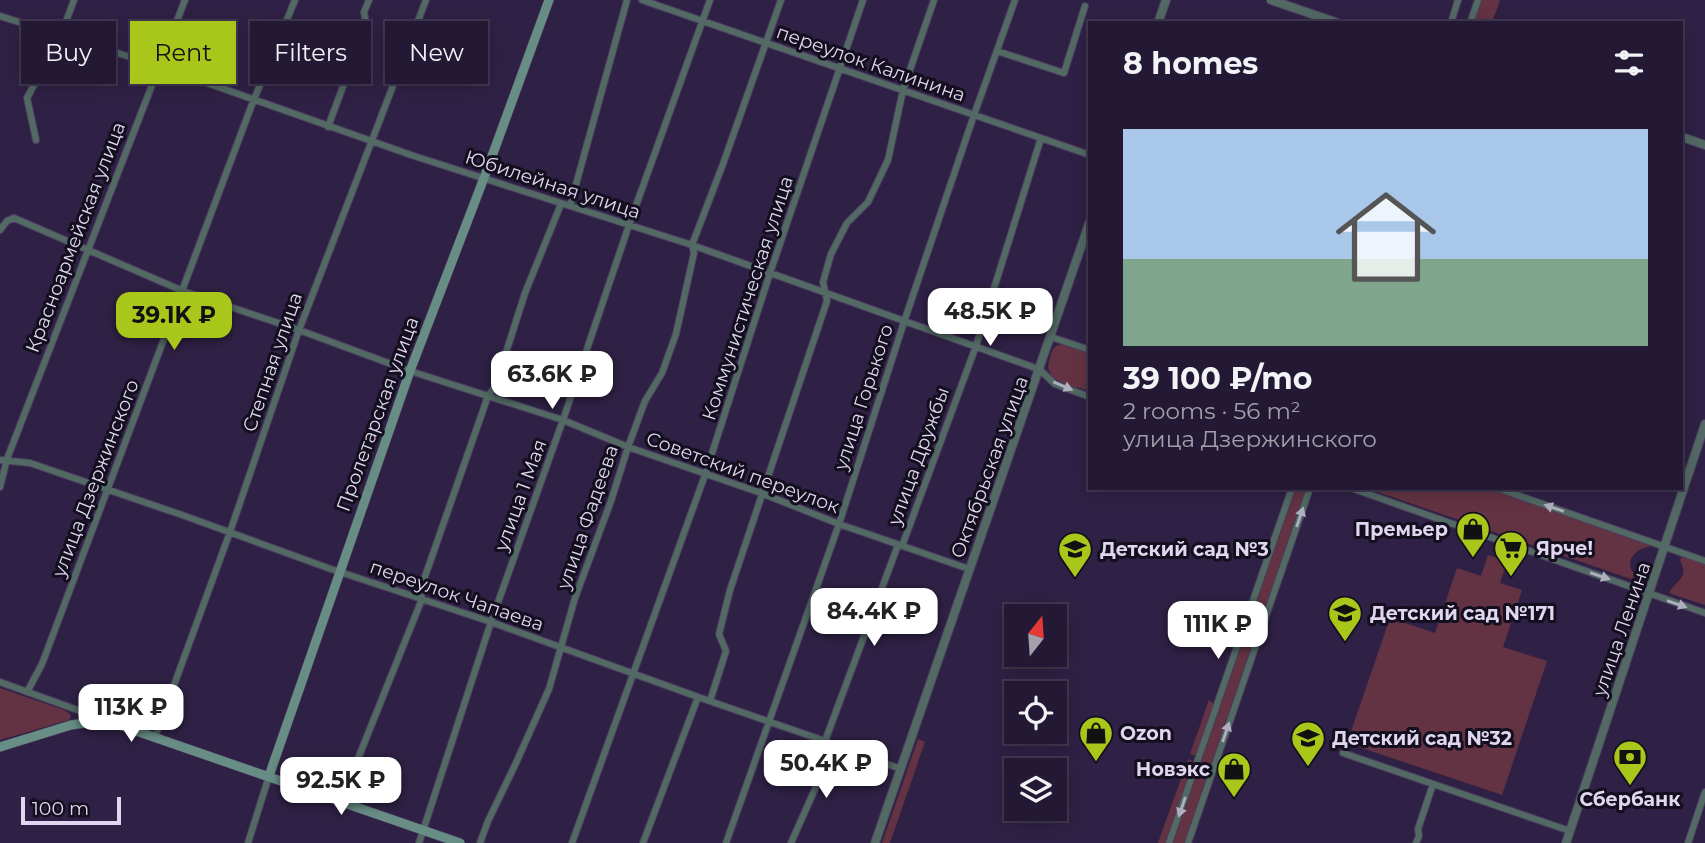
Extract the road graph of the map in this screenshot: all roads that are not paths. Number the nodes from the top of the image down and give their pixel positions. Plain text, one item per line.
1 (74, 0) edge
2 (185, 0) edge
3 (295, 0) edge
4 (369, 0) edge
5 (426, 0) edge
6 (549, 0) edge
7 (627, 0) edge
8 (642, 0) edge
9 (710, 0) edge
10 (781, 0) edge
11 (863, 0) edge
12 (934, 0) edge
13 (1015, 0) edge
14 (1166, 0) edge
15 (1271, 0) edge
16 (1458, 0) edge
17 (1478, 0) edge
18 (1084, 6) dead end
19 (0, 16) edge
20 (66, 21) edge
21 (177, 21) edge
22 (702, 21) junction
23 (1159, 21) edge
24 (1332, 21) edge
25 (1452, 21) edge
26 (1471, 21) edge
27 (21, 23) edge
28 (766, 43) junction
29 (997, 51) junction
30 (840, 69) junction
31 (35, 84) edge
32 (152, 84) edge
33 (209, 84) edge
34 (903, 90) junction
35 (254, 100) junction
36 (974, 115) junction
37 (328, 127) junction
38 (1683, 136) edge
39 (1041, 138) junction
40 (36, 140) dead end
41 (371, 141) junction
42 (1705, 145) edge
43 (1088, 154) edge
44 (484, 178) junction
45 (561, 204) junction
46 (570, 206) junction
47 (629, 225) junction
48 (1088, 227) edge
49 (0, 230) edge
50 (692, 245) junction
51 (87, 251) junction
52 (770, 273) junction
53 (183, 291) junction
54 (824, 292) junction
55 (904, 322) junction
56 (299, 330) junction
57 (1051, 337) junction
58 (976, 346) junction
59 (1088, 348) edge
60 (1040, 370) junction
61 (410, 371) junction
62 (488, 396) junction
63 (1088, 396) edge
64 (563, 420) junction
65 (1705, 424) edge
66 (628, 447) junction
67 (3, 459) edge
68 (705, 475) junction
69 (0, 487) edge
70 (107, 490) junction
71 (1291, 490) edge
72 (1309, 490) edge
73 (1357, 490) edge
74 (1503, 490) edge
75 (761, 493) junction
76 (839, 524) junction
77 (230, 532) junction
78 (900, 546) junction
79 (1664, 548) junction
80 (1705, 561) edge
81 (969, 569) junction
82 (340, 571) junction
83 (1649, 594) junction
84 (422, 599) junction
85 (1705, 613) edge
86 (491, 622) junction
87 (562, 648) junction
88 (635, 674) junction
89 (0, 682) edge
90 (27, 692) junction
91 (698, 697) junction
92 (709, 701) junction
93 (768, 722) junction
94 (116, 724) junction
95 (155, 737) junction
96 (825, 741) junction
97 (834, 746) junction
98 (0, 747) edge
99 (1343, 753) dead end
100 (901, 769) junction
101 (269, 776) junction
102 (1433, 784) junction
103 (1705, 792) edge
104 (341, 802) junction
105 (423, 830) junction
106 (1570, 831) junction
107 (248, 843) edge
108 (419, 843) edge
109 (460, 843) edge
110 (480, 843) edge
111 (572, 843) edge
112 (643, 843) edge
113 (726, 843) edge
114 (791, 843) edge
115 (876, 843) edge
116 (1169, 843) edge
117 (1188, 843) edge
118 (1416, 843) edge
119 (1566, 843) edge
120 (1688, 843) edge

1 - 20 street
2 - 21 street, Красноармейская улица
3 - 35 street, улица Дзержинского
4 - 37 street
5 - 41 street, Степная улица
6 - 44 main road, Пролетарская улица
7 - 46 street
8 - 22 street, переулок Калинина
9 - 22 street, улица 1 Мая
10 - 28 street, улица Фадеева
11 - 30 street, Коммунистическая улица
12 - 34 street
13 - 29 street, улица Горького
14 - 23 street
15 - 24 street
16 - 25 street
17 - 26 street
18 - 29 street
19 - 27 street, Юбилейная улица
22 - 28 street, переулок Калинина
22 - 47 street, улица 1 Мая
28 - 30 street, переулок Калинина
28 - 50 street, улица Фадеева
29 - 36 street, улица Горького
30 - 34 street, переулок Калинина
30 - 52 street, Коммунистическая улица
31 - 40 street
32 - 51 street, Красноармейская улица
33 - 35 street, Юбилейная улица
34 - 36 street, переулок Калинина
34 - 54 street
35 - 37 street, Юбилейная улица
35 - 53 street, улица Дзержинского
36 - 39 street, переулок Калинина
36 - 55 street, улица Горького
37 - 41 street, Юбилейная улица
38 - 42 street
39 - 43 street, переулок Калинина
39 - 58 street, улица Дружбы
41 - 44 street, Юбилейная улица
41 - 56 street, Степная улица
44 - 45 street, Юбилейная улица
44 - 61 main road, Пролетарская улица
45 - 46 street, Юбилейная улица
45 - 62 street
46 - 47 street, Юбилейная улица
47 - 50 street, Юбилейная улица
47 - 64 street, улица 1 Мая
48 - 57 street, Октябрьская улица
49 - 51 street, Советский переулок
50 - 52 street, Юбилейная улица
50 - 66 street, улица Фадеева
51 - 53 street, Советский переулок
51 - 67 street, Красноармейская улица
52 - 54 street, Юбилейная улица
52 - 68 street, Коммунистическая улица
53 - 56 street, Советский переулок
53 - 70 street, улица Дзержинского
54 - 55 street, Юбилейная улица
54 - 75 street
55 - 58 street, Юбилейная улица
55 - 76 street, улица Горького
56 - 61 street, Советский переулок
56 - 77 street, Степная улица
57 - 59 street
57 - 60 street, Октябрьская улица
58 - 60 street, Юбилейная улица
58 - 78 street, улица Дружбы
60 -> 63 street, Юбилейная улица
60 - 81 street, Октябрьская улица
61 - 62 street, Советский переулок
61 - 82 main road, Пролетарская улица
62 - 64 street, Советский переулок
62 - 84 street
64 - 66 street, Советский переулок
64 - 86 street, улица 1 Мая
65 - 79 street, улица Ленина
66 - 68 street, Советский переулок
66 - 87 street, улица Фадеева
67 - 69 street, Красноармейская улица
67 - 70 street, переулок Чапаева
68 - 75 street, Советский переулок
68 - 88 street, Коммунистическая улица
70 - 77 street, переулок Чапаева
70 - 90 street, улица Дзержинского
71 -> 116 street
117 -> 72 street
73 -> 83 street
79 -> 74 street
75 - 76 street, Советский переулок
75 - 92 street
76 - 78 street, Советский переулок
76 - 93 street, улица Горького
77 - 82 street, переулок Чапаева
77 - 95 street, Степная улица
78 - 81 street, Советский переулок
78 - 96 street, улица Дружбы
79 - 80 street
79 - 83 street, улица Ленина
81 - 100 street, Октябрьская улица
82 - 84 street, переулок Чапаева
82 - 101 main road, Пролетарская улица
83 -> 85 street
83 - 106 street, улица Ленина
84 - 86 street, переулок Чапаева
84 - 104 street
86 - 87 street, переулок Чапаева
86 - 105 street, улица 1 Мая
87 - 88 street, переулок Чапаева
87 - 110 street, улица Фадеева
88 - 91 street, переулок Чапаева
88 - 111 street, Коммунистическая улица
89 - 90 street
90 - 94 street
91 - 92 street, переулок Чапаева
91 - 112 street
92 - 93 street, переулок Чапаева
93 - 96 street, переулок Чапаева
93 - 113 street, улица Горького
94 - 95 main road
94 - 98 main road
95 - 101 main road
96 - 97 street, переулок Чапаева
97 - 100 street, переулок Чапаева
97 - 114 street
99 - 102 street
100 - 115 street, Октябрьская улица
101 - 104 main road
101 - 107 street, Пролетарская улица
102 - 106 street
102 - 118 street
103 - 120 street
104 - 105 main road
105 - 108 street, улица 1 Мая
105 - 109 main road
106 - 119 street, улица Ленина

